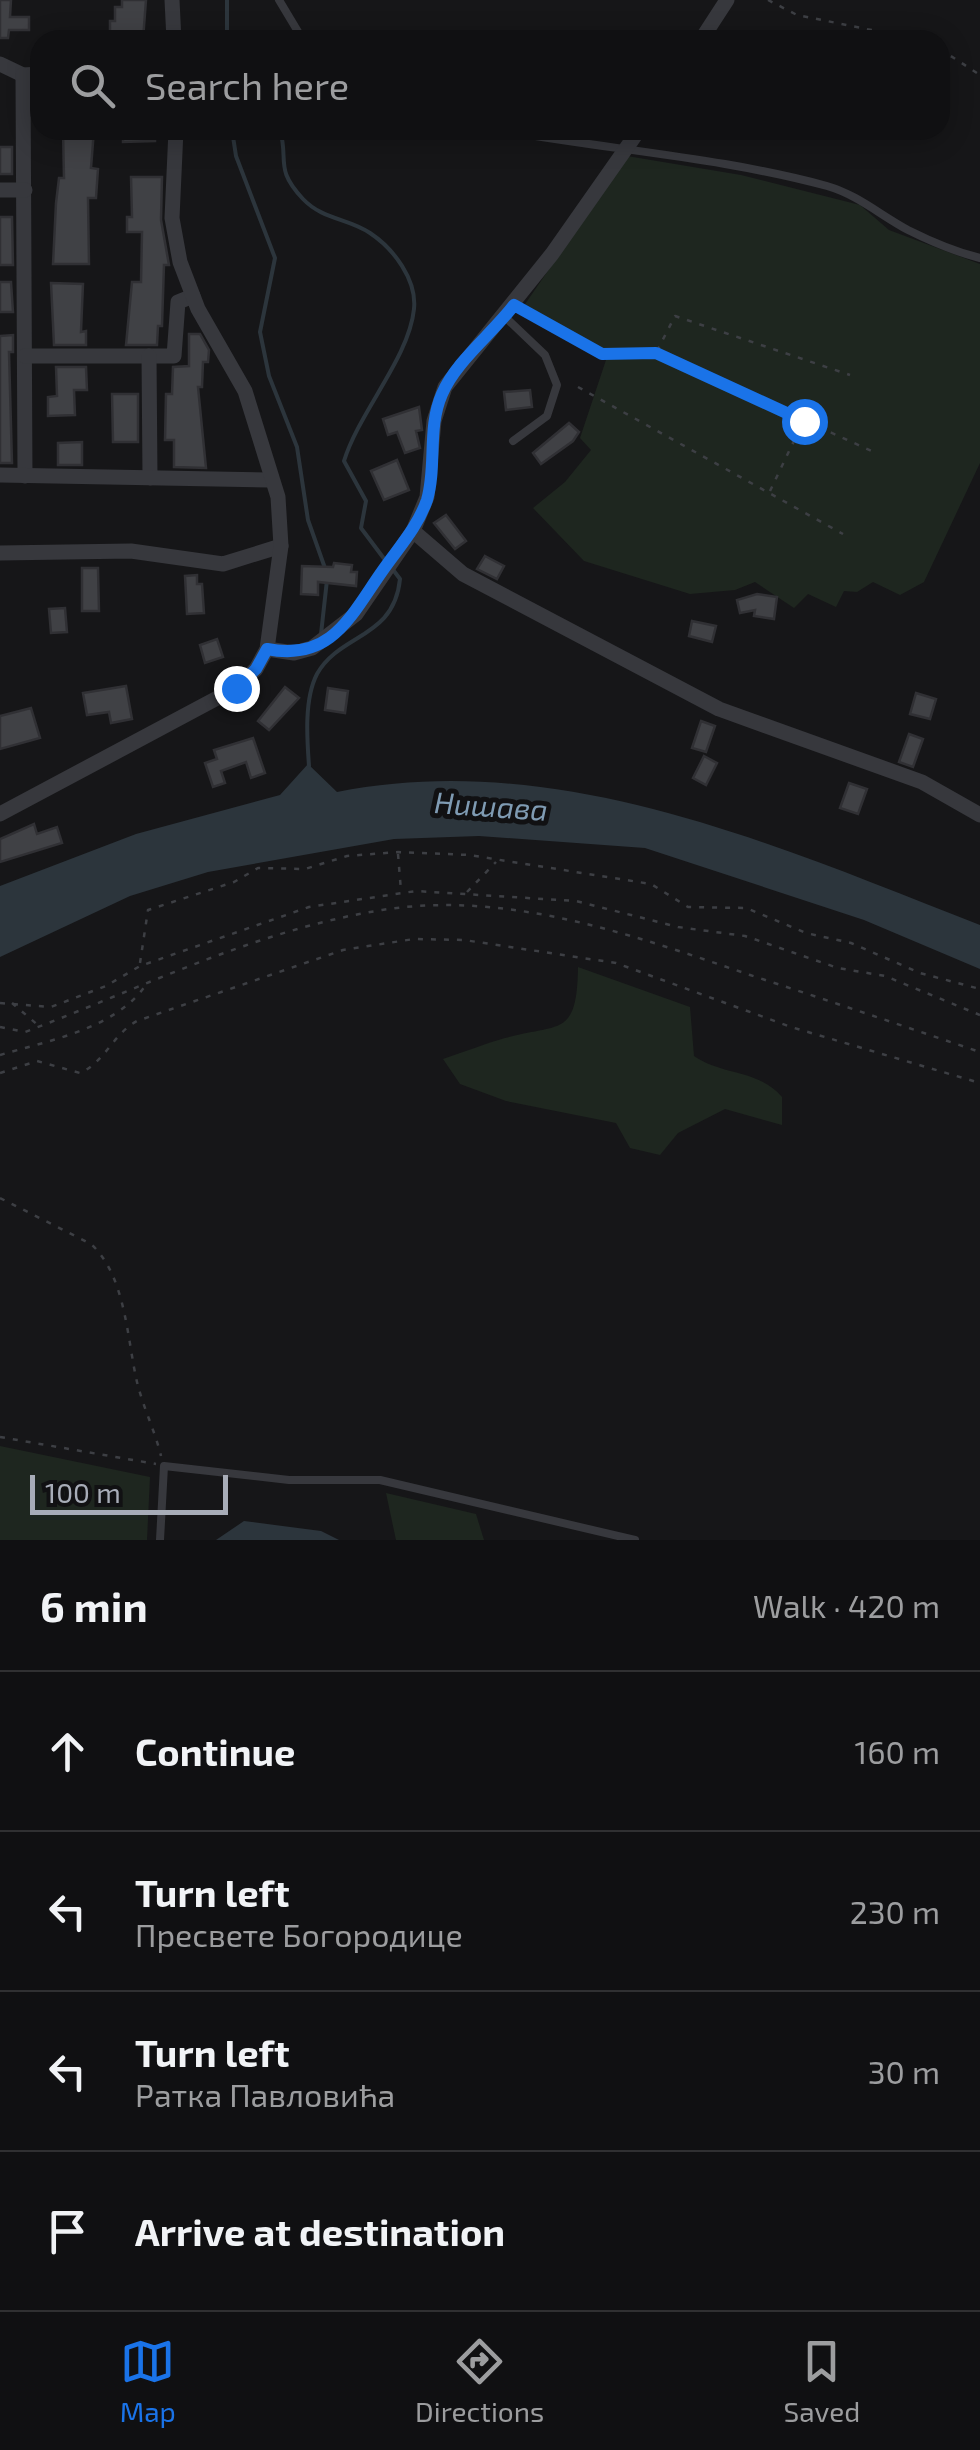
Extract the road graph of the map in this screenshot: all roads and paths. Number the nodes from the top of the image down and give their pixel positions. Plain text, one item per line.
1 (172, 0) edge
2 (279, 0) edge
3 (727, 0) edge
4 (768, 0) edge
5 (174, 30) edge
6 (297, 30) edge
7 (708, 30) edge
8 (871, 30) edge
9 (950, 56) edge
10 (0, 64) edge
11 (30, 74) edge
12 (980, 75) edge
13 (30, 108) edge
14 (176, 140) edge
15 (563, 140) edge
16 (632, 140) edge
17 (626, 150) junction
18 (0, 190) edge
19 (25, 190) junction
20 (980, 258) edge
21 (193, 296) junction
22 (509, 311) junction
23 (656, 353) junction
24 (602, 354) joint
25 (25, 356) junction
26 (149, 356) junction
27 (850, 375) dead end
28 (578, 387) dead end
29 (804, 421) junction
30 (513, 441) dead end
31 (876, 452) dead end
32 (0, 475) edge
33 (25, 476) junction
34 (150, 478) junction
35 (269, 480) junction
36 (769, 493) junction
37 (413, 531) junction
38 (843, 534) dead end
39 (281, 546) junction
40 (0, 553) edge
41 (267, 649) junction
42 (0, 814) edge
43 (980, 815) edge
44 (398, 852) junction
45 (498, 860) junction
46 (401, 892) junction
47 (466, 892) junction
48 (140, 966) junction
49 (144, 986) junction
50 (980, 989) edge
51 (12, 1002) junction
52 (0, 1003) edge
53 (980, 1015) edge
54 (40, 1026) junction
55 (0, 1027) edge
56 (980, 1052) edge
57 (0, 1055) edge
58 (0, 1072) edge
59 (980, 1083) edge
60 (0, 1198) edge
61 (0, 1437) edge
62 (164, 1466) junction
63 (160, 1540) edge
64 (635, 1540) edge

1 - 5 street
2 - 6 lane
3 - 7 street
4 - 8 path
9 - 12 path
10 - 11 street
13 - 19 street
14 - 21 street
15 - 17 lane
16 - 17 street
17 - 20 lane
17 - 22 street
18 - 19 street
19 - 25 street
21 - 26 street
21 - 35 street
22 - 24 lane
22 - 30 lane
22 - 37 street
23 - 24 path
23 - 27 path
23 - 29 path
25 - 26 street
25 - 33 street
26 - 34 street
28 - 36 path
29 - 31 path
29 - 36 path
32 - 33 street
33 - 34 street
34 - 35 street
35 - 39 street
36 - 38 path
37 - 41 street
37 - 43 street
39 - 40 street
39 - 41 street
41 - 42 street
44 - 45 path
44 - 46 path
44 - 48 path
45 - 47 path
45 - 50 path
46 - 47 path
46 - 48 path
47 - 53 path
48 - 51 path
49 - 54 path
49 - 56 path
49 - 57 path
51 - 52 path
51 - 54 path
54 - 55 path
58 - 59 path
60 - 62 path
61 - 62 path
62 - 63 lane
62 - 64 lane

